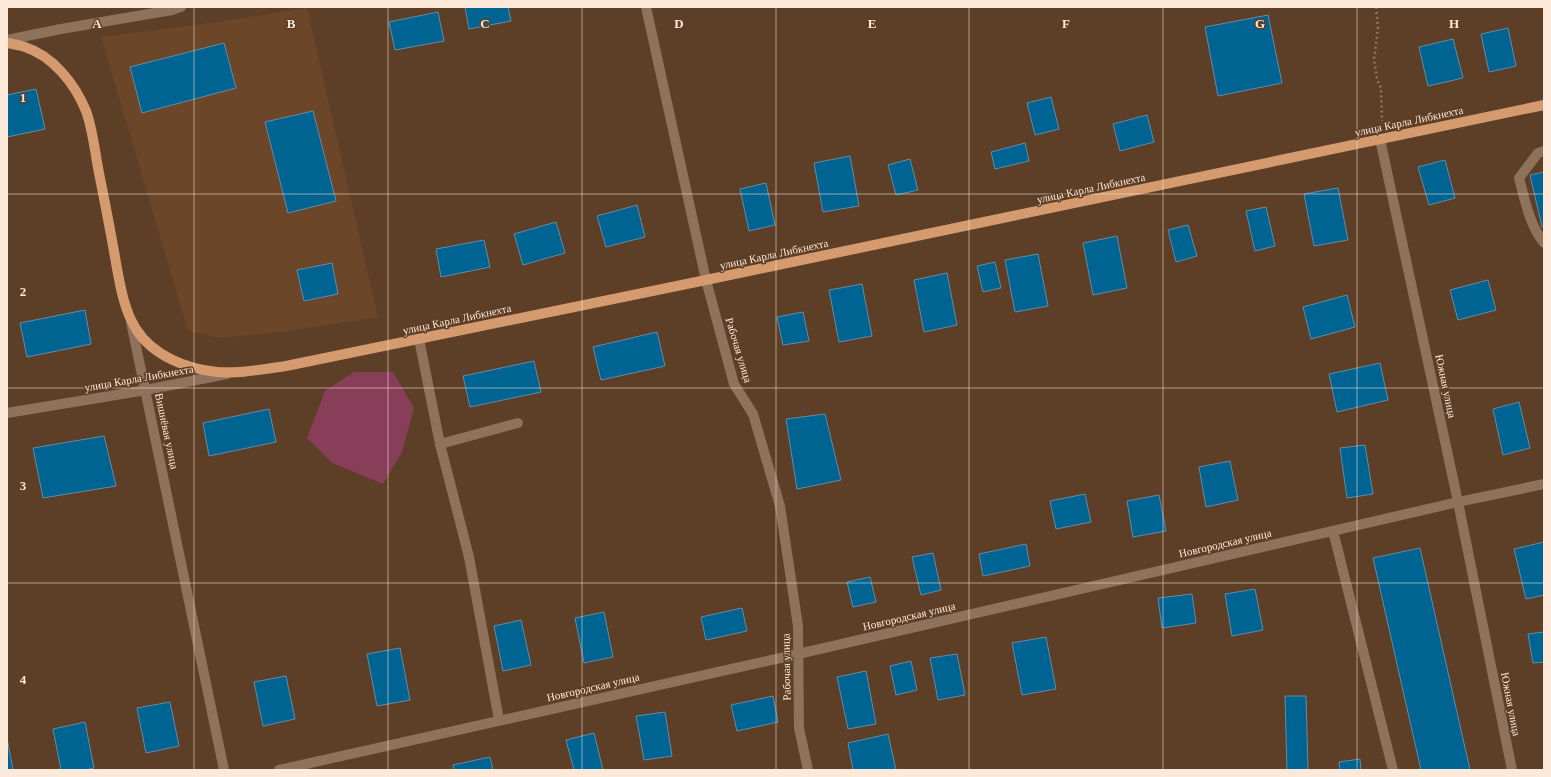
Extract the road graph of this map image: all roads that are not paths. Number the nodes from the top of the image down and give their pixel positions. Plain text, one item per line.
1 (646, 7) edge
2 (175, 8) edge
3 (7, 42) edge
4 (1544, 105) edge
5 (1380, 140) junction
6 (1544, 151) edge
7 (1544, 243) edge
8 (706, 280) junction
9 (129, 315) junction
10 (419, 339) junction
11 (235, 373) junction
12 (146, 390) junction
13 (7, 413) edge
14 (518, 423) dead end
15 (440, 444) junction
16 (1544, 484) edge
17 (1458, 502) junction
18 (1333, 531) junction
19 (798, 654) junction
20 (499, 720) junction
21 (224, 770) edge
22 (279, 770) edge
23 (808, 770) edge
24 (1393, 770) edge
25 (1512, 770) edge

1 - 8 street, Рабочая улица
2 - 3 street
3 - 9 main road, Вишнёвая улица
4 - 5 main road, улица Карла Либкнехта
5 - 8 main road, улица Карла Либкнехта
5 - 17 street, Южная улица
6 - 7 street
8 - 10 main road, улица Карла Либкнехта
8 - 19 street, Рабочая улица
9 - 11 main road
9 - 12 street, Вишнёвая улица
10 - 11 main road, улица Карла Либкнехта
10 - 15 street
11 - 12 street, улица Карла Либкнехта
12 - 13 street, улица Карла Либкнехта
12 - 21 street, Вишнёвая улица
14 - 15 street
15 - 20 street
16 - 17 street, Новгородская улица
17 - 18 street, Новгородская улица
17 - 25 street, Южная улица
18 - 19 street, Новгородская улица
18 - 24 street
19 - 20 street, Новгородская улица
19 - 23 street, Рабочая улица
20 - 22 street, Новгородская улица

